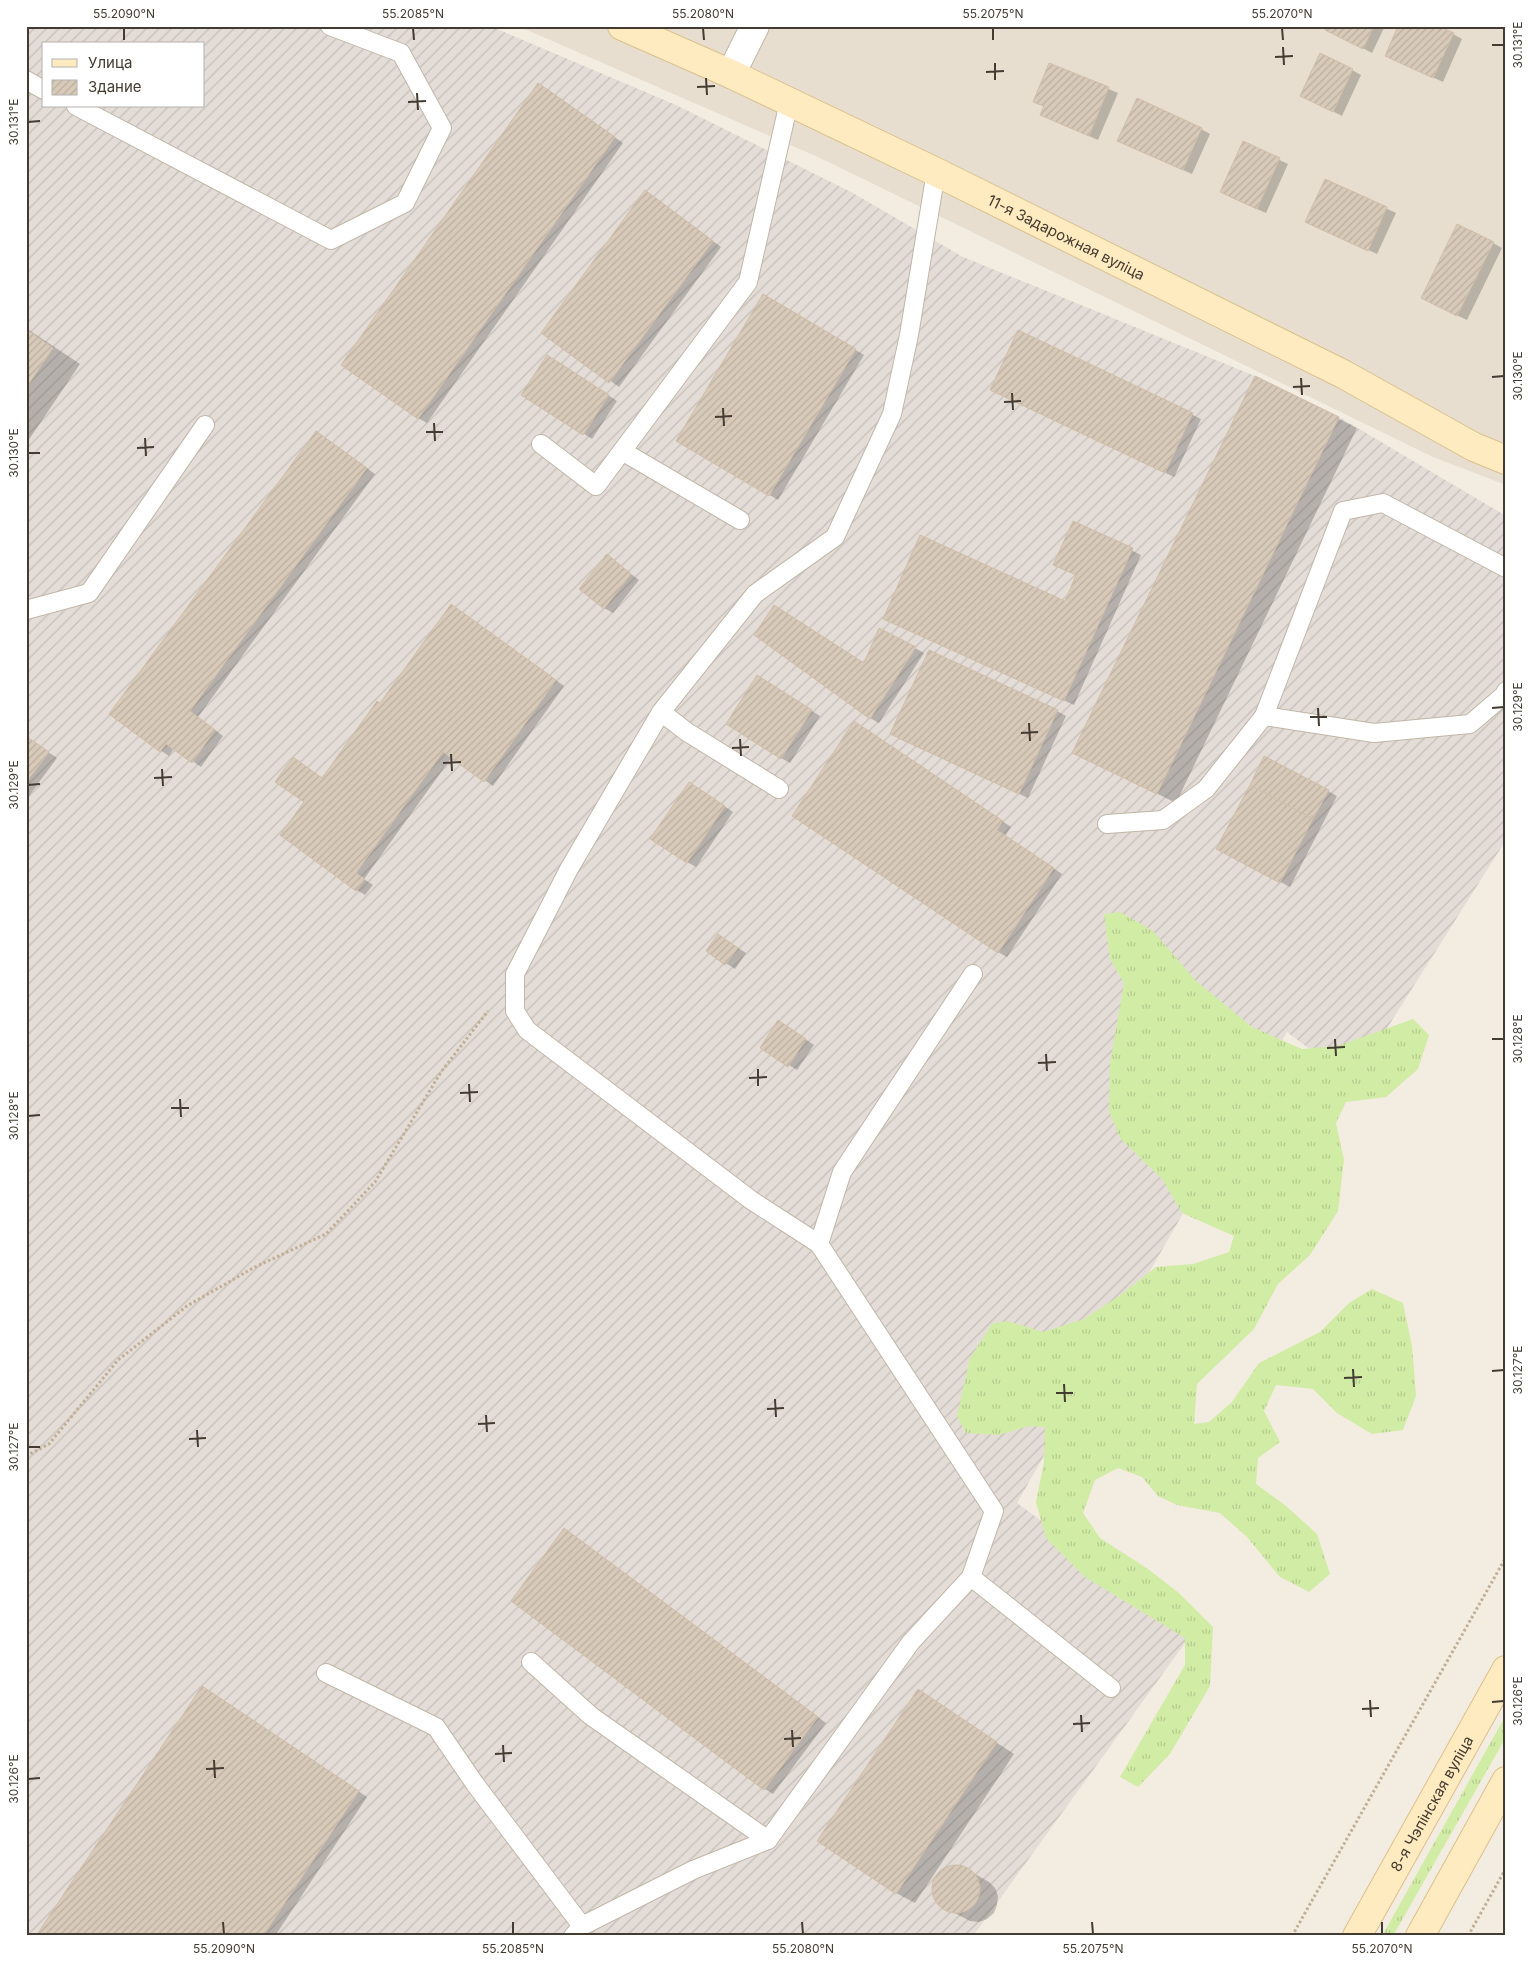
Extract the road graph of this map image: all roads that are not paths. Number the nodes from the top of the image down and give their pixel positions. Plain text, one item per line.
1 (330, 26) edge
2 (622, 26) edge
3 (755, 26) edge
4 (731, 74) junction
5 (26, 80) edge
6 (42, 89) edge
7 (789, 102) junction
8 (80, 108) edge
9 (936, 172) junction
10 (205, 425) dead end
11 (541, 444) dead end
12 (622, 451) junction
13 (1506, 460) edge
14 (740, 520) dead end
15 (1506, 568) edge
16 (26, 610) edge
17 (1506, 692) edge
18 (661, 712) junction
19 (1264, 716) junction
20 (779, 789) dead end
21 (1108, 824) dead end
22 (973, 974) dead end
23 (819, 1244) junction
24 (971, 1577) junction
25 (531, 1662) dead end
26 (1506, 1670) edge
27 (326, 1673) dead end
28 (1111, 1688) dead end
29 (1506, 1781) edge
30 (768, 1840) junction
31 (578, 1931) edge
32 (1358, 1936) edge
33 (1420, 1936) edge

1 - 8 lane
2 - 4 main road, 11-я Задарожная вуліца
3 - 4 street
4 - 7 main road, 11-я Задарожная вуліца
5 - 6 lane
7 - 9 main road, 11-я Задарожная вуліца
7 - 12 lane
9 - 13 main road, 11-я Задарожная вуліца
9 - 18 lane
10 - 16 lane
11 - 12 lane
12 - 14 lane
15 - 19 lane
17 - 19 lane
18 - 20 lane
18 - 23 lane
19 - 21 lane
22 - 23 lane
23 - 24 lane
24 - 28 lane
24 - 30 lane
25 - 30 lane
26 - 32 main road, 8-я Чэпінская вуліца
27 - 31 lane
29 - 33 main road
30 - 31 lane

